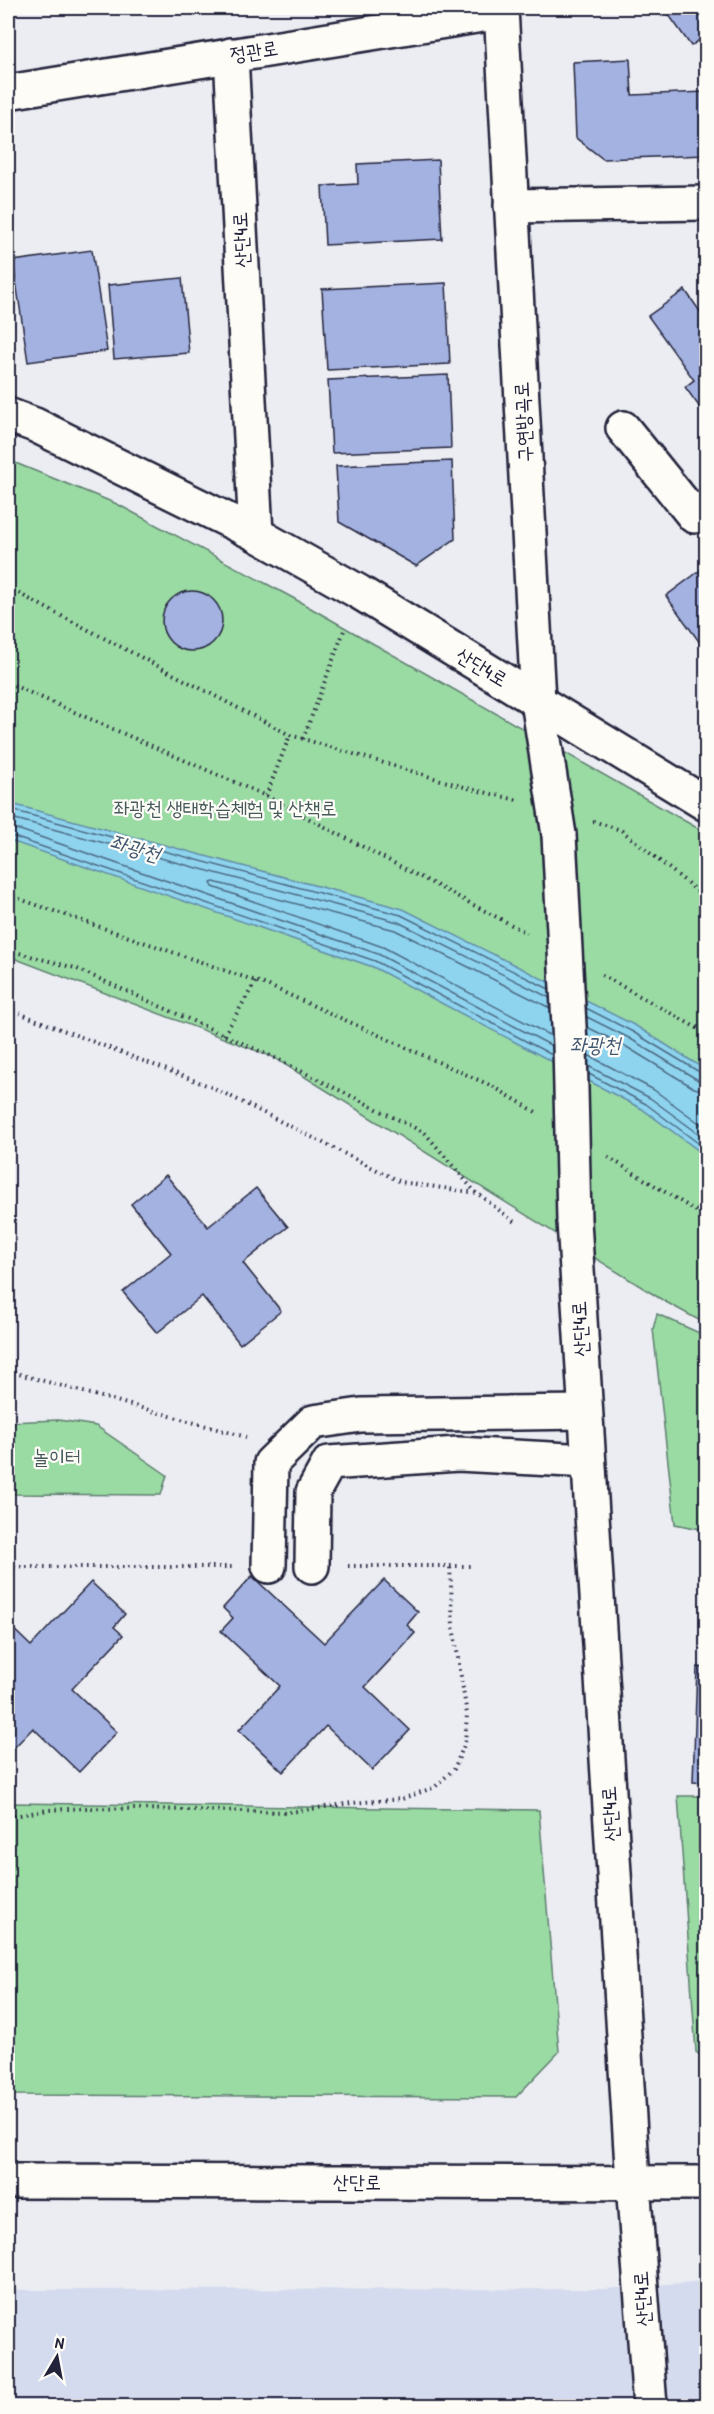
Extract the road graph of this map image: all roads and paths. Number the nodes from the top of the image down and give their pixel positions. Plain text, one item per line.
1 (501, 10) edge
2 (231, 55) junction
3 (8, 92) edge
4 (706, 203) edge
5 (511, 206) junction
6 (8, 415) edge
7 (622, 428) dead end
8 (706, 507) edge
9 (256, 534) junction
10 (8, 588) edge
11 (359, 592) junction
12 (8, 683) edge
13 (538, 701) junction
14 (290, 735) junction
15 (303, 739) junction
16 (266, 796) junction
17 (706, 804) edge
18 (557, 822) junction
19 (8, 895) edge
20 (706, 898) edge
21 (533, 936) dead end
22 (8, 950) edge
23 (594, 970) dead end
24 (256, 981) junction
25 (8, 1009) edge
26 (706, 1033) edge
27 (224, 1035) junction
28 (494, 1087) dead end
29 (477, 1193) junction
30 (518, 1224) dead end
31 (8, 1371) edge
32 (585, 1412) junction
33 (287, 1448) junction
34 (588, 1461) junction
35 (269, 1566) dead end
36 (312, 1566) dead end
37 (450, 1566) dead end
38 (8, 1817) edge
39 (8, 2181) edge
40 (633, 2183) junction
41 (706, 2183) edge
42 (650, 2406) edge

1 - 2 street, 정관로
1 - 5 street, 구연방곡로
2 - 3 street, 정관로
2 - 9 street, 산단4로
4 - 5 street
5 - 13 street, 구연방곡로
6 - 9 street, 산단4로
7 - 8 street
9 - 11 street, 산단4로
10 - 14 path
11 - 13 street, 산단4로
11 - 15 path
12 - 16 path
13 - 17 street, 산단4로
13 - 18 street, 구연방곡로
14 - 15 path
14 - 16 path
15 - 18 path
16 - 21 path
18 - 20 path
18 - 32 street, 산단4로, bridge
19 - 24 path
22 - 27 path
23 - 26 path
24 - 27 path
24 - 28 path
25 - 29 path
27 - 29 path
29 - 30 path
31 - 33 path
32 - 33 street
32 - 34 street, 산단4로
33 - 35 street
34 - 36 street
34 - 40 street, 산단4로
37 - 38 path
39 - 40 street, 산단로
40 - 41 street, 산단로
40 - 42 street, 산단4로

